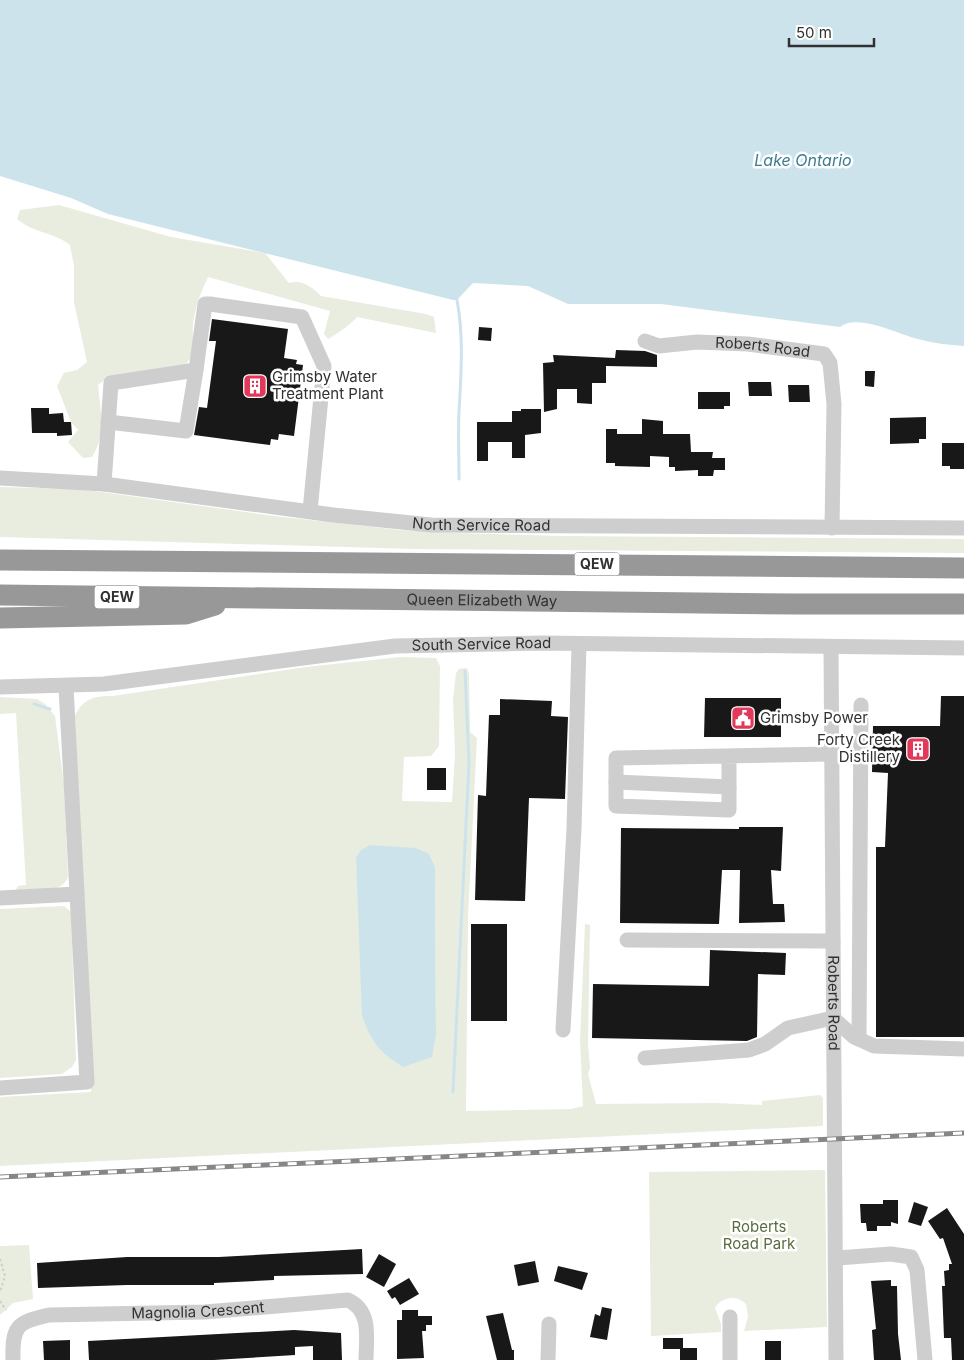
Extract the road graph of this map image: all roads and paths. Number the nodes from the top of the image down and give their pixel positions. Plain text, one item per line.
1 (645, 341) dead end
2 (196, 370) junction
3 (108, 422) junction
4 (0, 478) edge
5 (104, 484) junction
6 (310, 511) junction
7 (832, 528) junction
8 (964, 528) edge
9 (0, 547) edge
10 (0, 560) edge
11 (87, 560) junction
12 (964, 568) edge
13 (0, 595) edge
14 (234, 599) junction
15 (964, 604) edge
16 (0, 618) edge
17 (579, 644) junction
18 (831, 647) junction
19 (964, 648) edge
20 (66, 686) junction
21 (0, 687) edge
22 (861, 705) dead end
23 (831, 754) junction
24 (729, 756) junction
25 (616, 782) junction
26 (729, 787) junction
27 (77, 894) junction
28 (0, 898) edge
29 (627, 940) dead end
30 (833, 941) junction
31 (833, 1018) junction
32 (563, 1030) dead end
33 (859, 1039) junction
34 (964, 1049) edge
35 (645, 1058) dead end
36 (0, 1088) edge
37 (837, 1258) junction
38 (0, 1259) edge
39 (0, 1292) edge
40 (0, 1301) edge
41 (6, 1310) dead end
42 (730, 1317) dead end
43 (548, 1324) dead end
44 (13, 1360) edge
45 (366, 1360) edge
46 (548, 1360) edge
47 (730, 1360) edge
48 (836, 1360) edge
49 (925, 1360) edge

1 - 7 street, Roberts Road
2 - 3 street
2 - 3 street
2 - 6 street
3 - 5 street
4 - 5 street, North Service Road
5 - 6 street, North Service Road
6 - 7 street, North Service Road
7 - 8 street, North Service Road
9 - 11 highway
10 - 11 highway, QEW
11 - 12 highway, QEW
13 - 14 highway, Queen Elizabeth Way / QEW
14 - 15 highway, Queen Elizabeth Way / QEW
14 - 16 highway
17 - 18 street, South Service Road
17 - 20 street, South Service Road
17 - 32 street
18 - 19 street, South Service Road
18 - 23 street, Roberts Road
20 - 21 street, South Service Road
20 - 27 street
22 - 33 street
23 - 24 street
23 - 30 street, Roberts Road
24 - 25 street
24 - 26 street
25 - 26 street
25 - 26 street
27 - 28 street
27 - 36 street
29 - 30 street
30 - 31 street, Roberts Road
31 - 33 street
31 - 35 street
31 - 37 street, Roberts Road
33 - 34 street
37 - 48 street, Roberts Road
37 - 49 street
38 - 39 path
40 - 41 path
42 - 47 street
43 - 46 street
44 - 45 street, Magnolia Crescent

